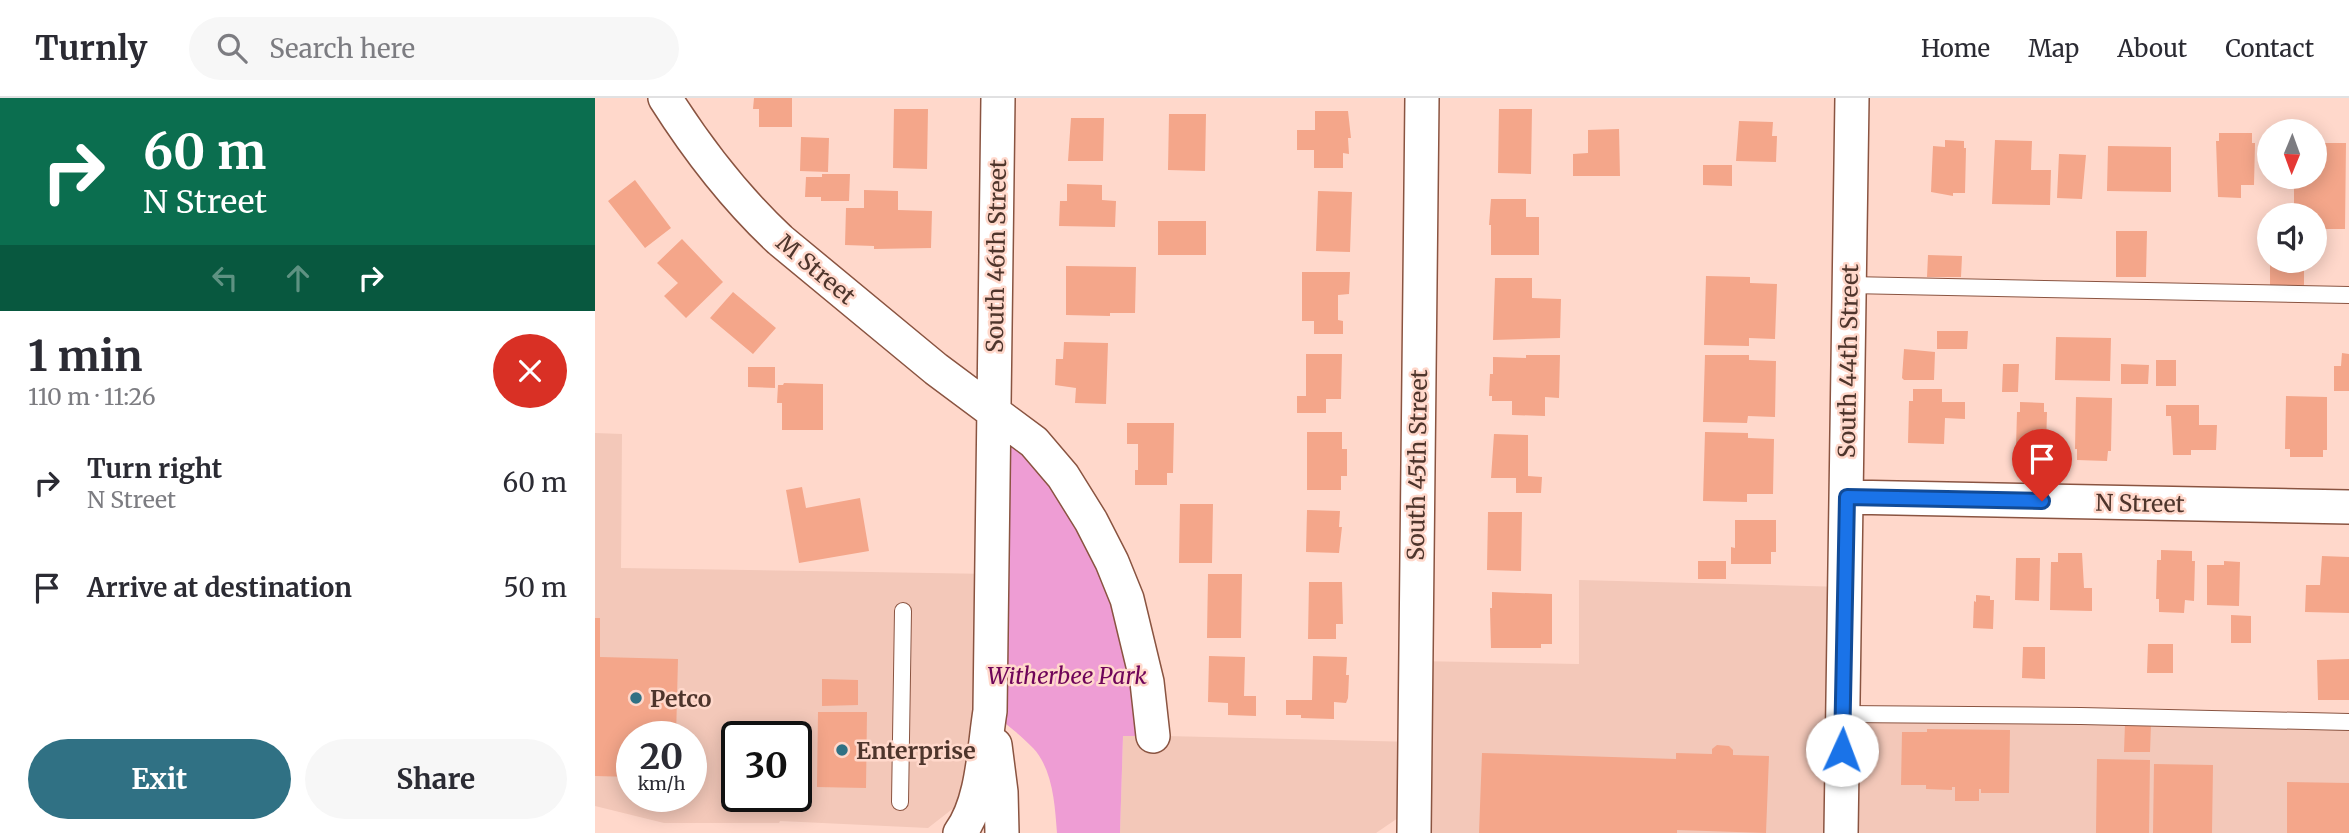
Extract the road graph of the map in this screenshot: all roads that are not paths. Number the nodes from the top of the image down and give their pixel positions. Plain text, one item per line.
1 (665, 98) edge
2 (998, 98) edge
3 (1422, 98) edge
4 (1852, 98) edge
5 (1849, 285) junction
6 (2349, 295) edge
7 (995, 414) junction
8 (1847, 497) junction
9 (2349, 507) edge
10 (903, 611) dead end
11 (990, 710) junction
12 (1843, 714) junction
13 (2349, 722) edge
14 (1153, 736) dead end
15 (900, 802) dead end
16 (960, 833) edge
17 (1002, 833) edge
18 (1414, 833) edge
19 (1841, 833) edge

1 - 7 street, M Street
2 - 7 street, South 46th Street
3 - 18 street, South 45th Street
4 - 5 street, South 44th Street
5 - 6 lane
5 - 8 street, South 44th Street
7 - 11 street, South 46th Street
7 - 14 street
8 - 9 street, N Street
8 - 12 street, South 44th Street
10 - 15 lane
11 - 16 street, South 46th Street
11 - 17 street, South 46th Street
12 - 13 lane
12 - 19 street, South 44th Street

